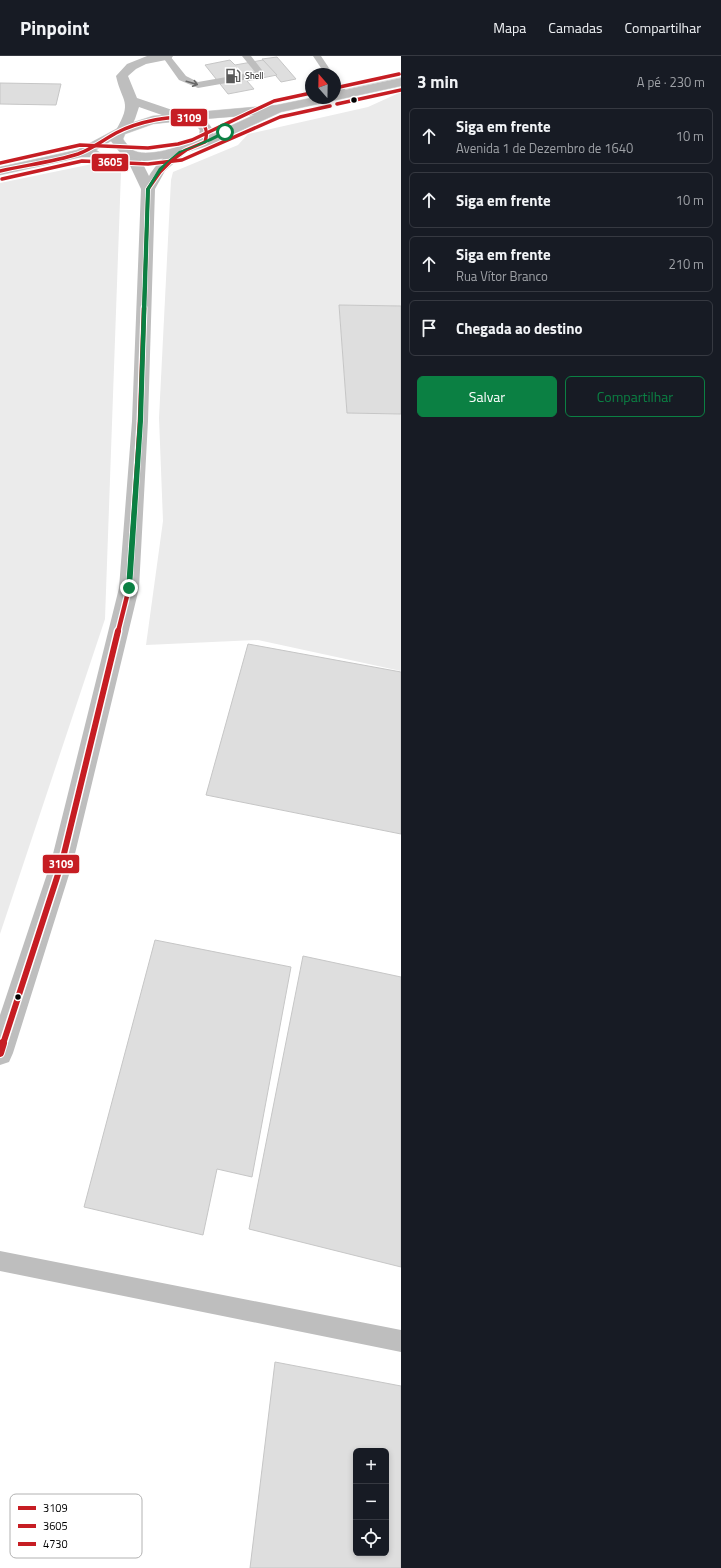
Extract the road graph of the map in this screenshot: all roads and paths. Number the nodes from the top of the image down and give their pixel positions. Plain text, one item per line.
1 (166, 56) edge
2 (246, 56) edge
3 (316, 56) edge
4 (325, 68) edge
5 (401, 82) edge
6 (341, 96) edge
7 (132, 100) junction
8 (305, 103) edge
9 (277, 109) junction
10 (182, 118) junction
11 (121, 131) junction
12 (205, 142) junction
13 (180, 152) junction
14 (81, 153) junction
15 (130, 155) junction
16 (0, 171) edge
17 (148, 189) junction
18 (0, 1053) edge
19 (0, 1261) edge
20 (401, 1342) edge

1 -> 2 lane
1 - 7 street
3 - 4 lane
5 - 6 street
7 - 10 street
7 - 11 street
8 - 9 street
9 - 10 street
9 - 12 street
10 - 11 street
10 - 12 street
11 - 14 street
11 - 15 street
12 - 13 street
13 - 15 street
13 - 17 street
14 - 15 street
14 - 16 street
15 - 17 street
17 - 18 street
19 - 20 lane

